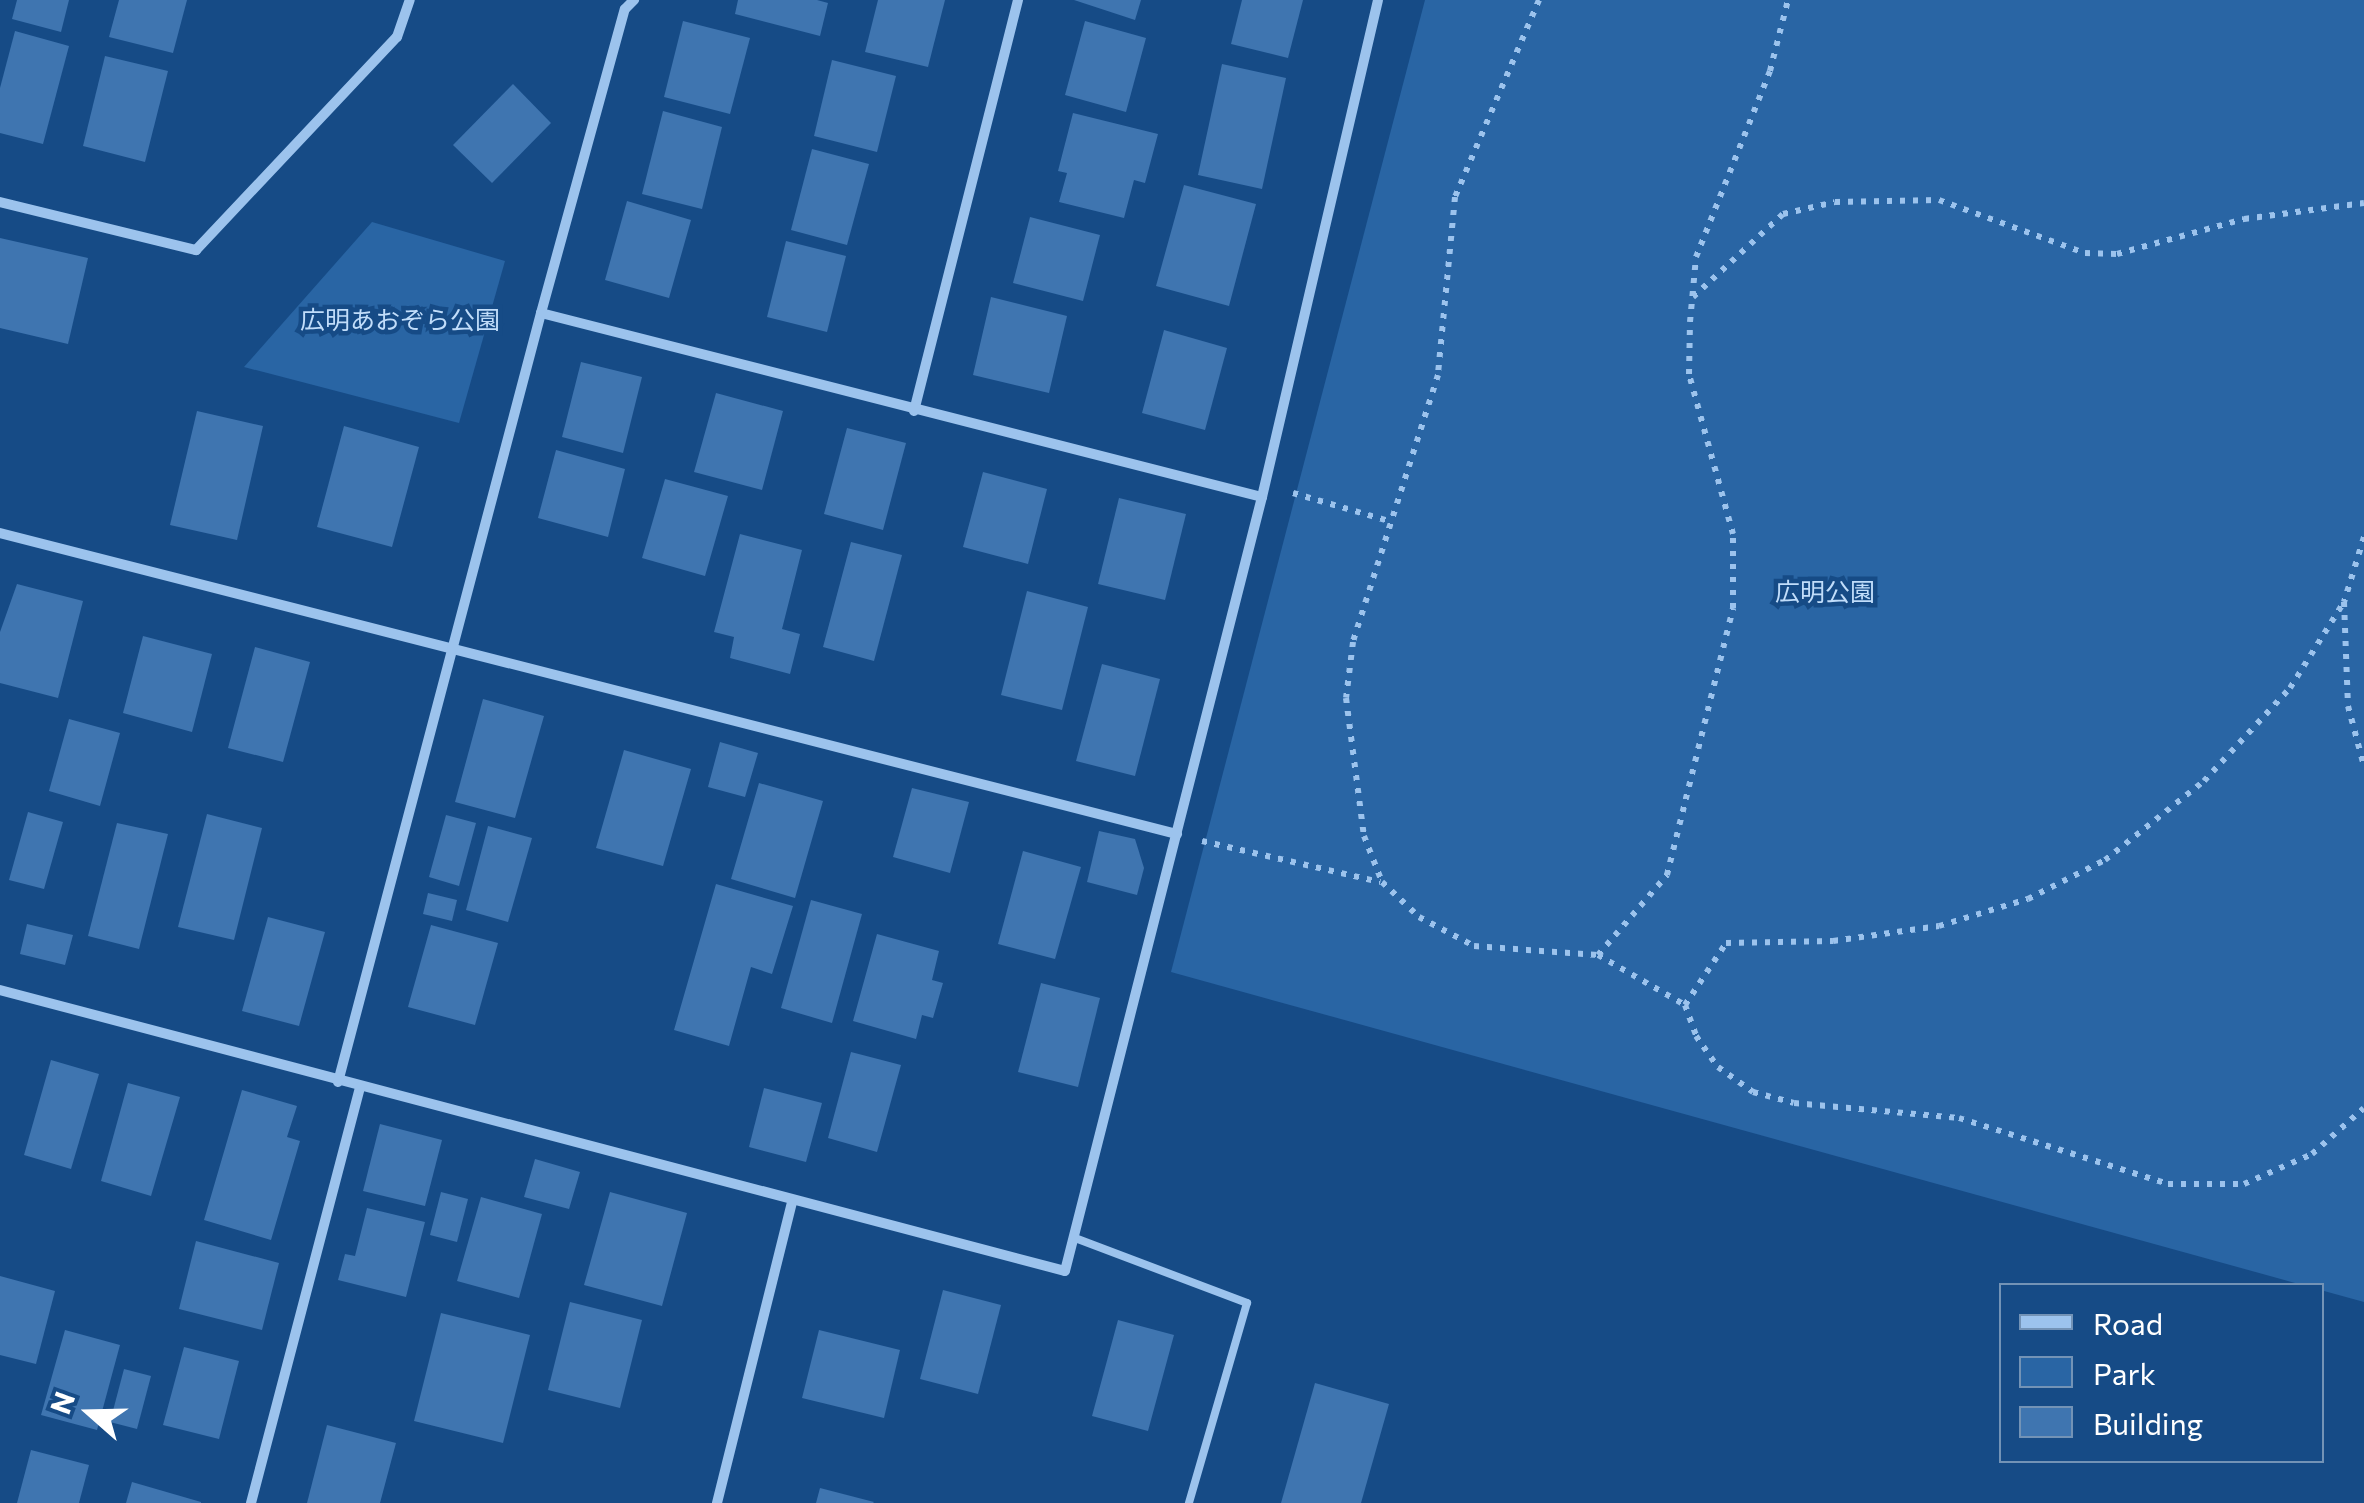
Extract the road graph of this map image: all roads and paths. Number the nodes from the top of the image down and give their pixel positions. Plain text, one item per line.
1 (410, 0) edge
2 (634, 0) edge
3 (1018, 0) edge
4 (1378, 0) edge
5 (1529, 0) edge
6 (1788, 0) edge
7 (1539, 2) edge
8 (0, 202) edge
9 (2364, 203) edge
10 (1692, 298) junction
11 (541, 313) junction
12 (914, 411) junction
13 (1262, 497) junction
14 (1392, 522) junction
15 (0, 533) edge
16 (2364, 537) edge
17 (2344, 602) junction
18 (455, 651) junction
19 (2364, 766) edge
20 (1177, 834) junction
21 (1382, 882) junction
22 (1598, 955) junction
23 (0, 990) edge
24 (1685, 1005) junction
25 (338, 1082) junction
26 (360, 1087) junction
27 (2364, 1108) edge
28 (792, 1203) junction
29 (1074, 1238) junction
30 (251, 1503) edge
31 (717, 1503) edge
32 (1189, 1503) edge

1 - 8 street
2 - 11 street
3 - 12 street
4 - 13 street
5 - 7 path
6 - 10 path
7 - 14 path
9 - 10 path
10 - 22 path
11 - 12 street
11 - 18 street
12 - 13 street
13 - 14 path
13 - 20 street
14 - 21 path
15 - 18 street
16 - 17 path
17 - 19 path
17 - 24 path
18 - 20 street
18 - 25 street
20 - 21 path
20 - 29 street
21 - 22 path
22 - 24 path
23 - 25 street
24 - 27 path
25 - 26 street
26 - 28 street
26 - 30 street
28 - 29 street
28 - 31 street
29 - 32 lane

